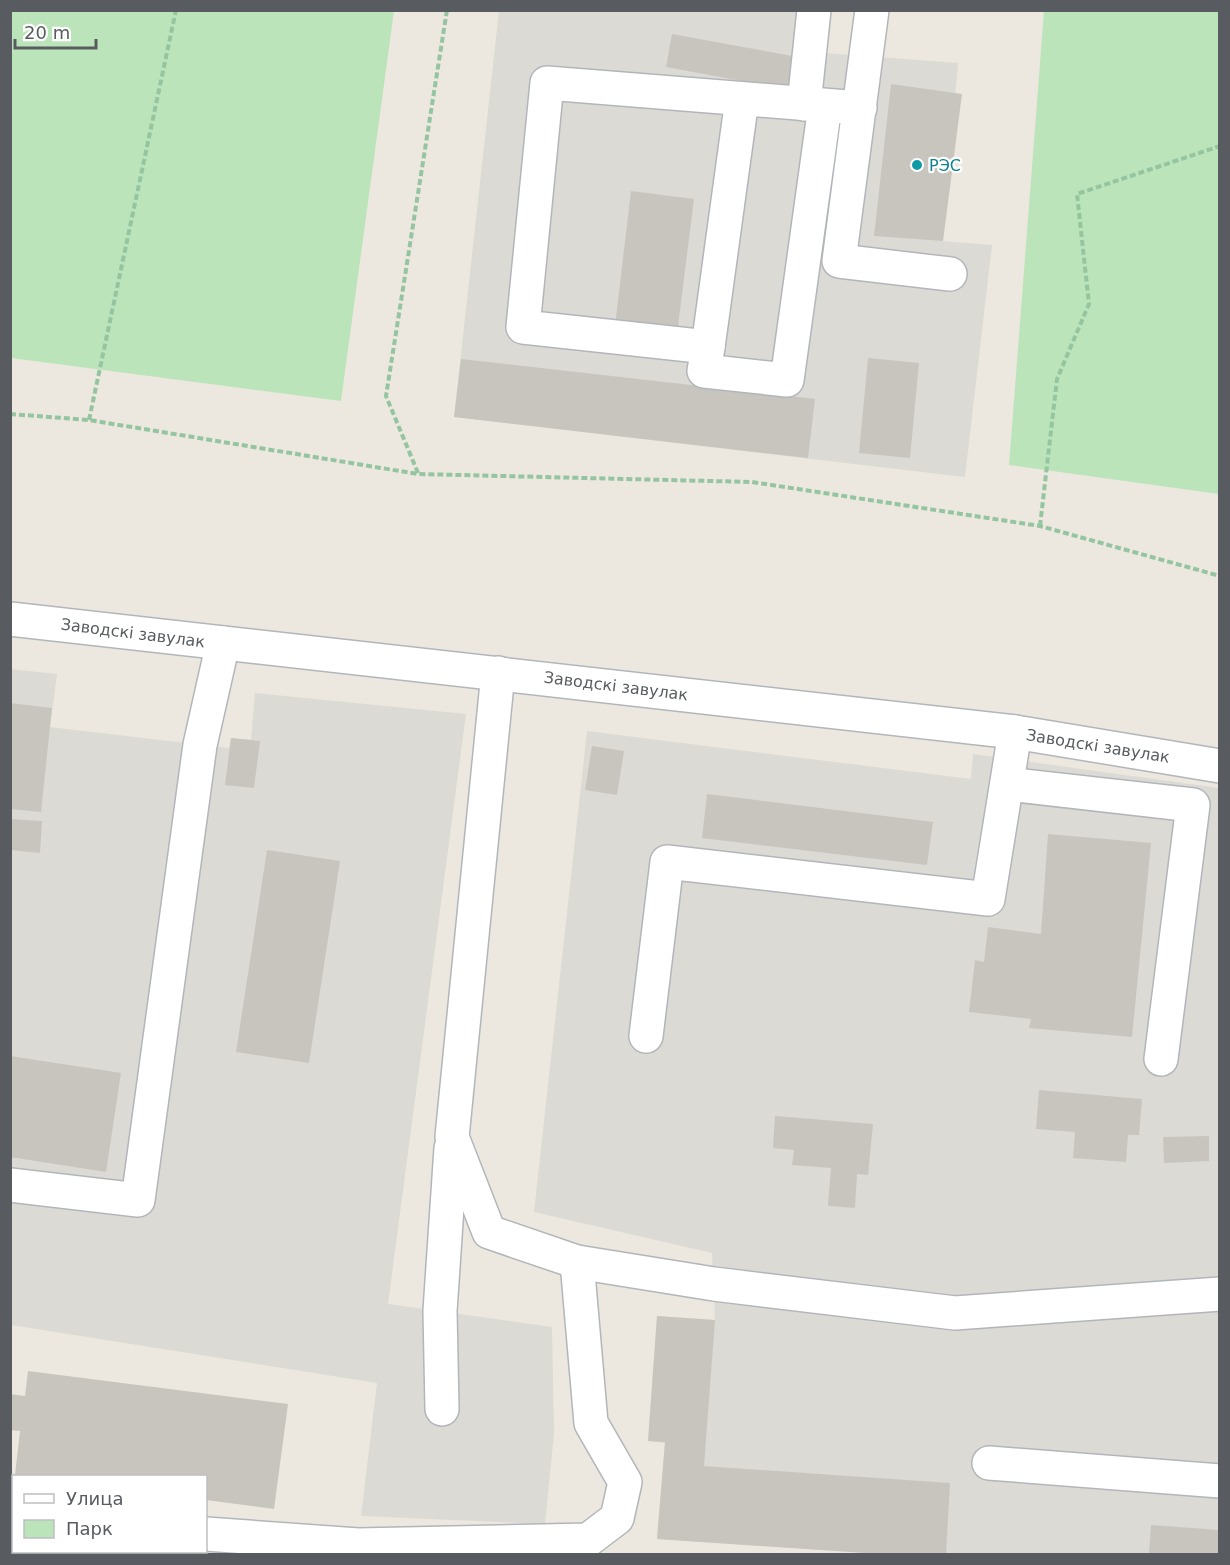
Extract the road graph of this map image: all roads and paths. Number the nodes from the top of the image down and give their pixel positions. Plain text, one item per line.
1 (176, 10) edge
2 (447, 10) edge
3 (814, 10) edge
4 (870, 26) edge
5 (742, 99) junction
6 (814, 105) junction
7 (860, 108) junction
8 (1220, 146) edge
9 (950, 274) dead end
10 (708, 347) junction
11 (10, 414) edge
12 (89, 420) junction
13 (418, 474) junction
14 (1040, 526) junction
15 (1220, 576) edge
16 (10, 619) edge
17 (223, 643) junction
18 (498, 673) junction
19 (1015, 732) junction
20 (1220, 766) edge
21 (1007, 784) junction
22 (646, 1036) dead end
23 (1161, 1059) dead end
24 (452, 1137) junction
25 (10, 1185) edge
26 (577, 1262) junction
27 (1220, 1294) edge
28 (442, 1409) dead end
29 (989, 1463) dead end
30 (1220, 1480) edge
31 (207, 1534) edge

1 - 12 path
2 - 13 path
3 - 6 lane
4 - 7 lane
5 - 6 lane
5 - 10 lane
5 - 10 lane
6 - 7 lane
6 - 10 lane
7 - 9 lane
8 - 14 path
11 - 12 path
12 - 13 path
13 - 14 path
14 - 15 path
16 - 17 lane, Заводскі завулак
17 - 18 lane, Заводскі завулак
17 - 25 lane
18 - 19 lane, Заводскі завулак
18 - 24 lane
19 - 20 lane, Заводскі завулак
19 - 21 lane
21 - 22 lane
21 - 23 lane
24 - 26 lane
24 - 28 lane
26 - 27 lane
26 - 31 lane
29 - 30 lane

